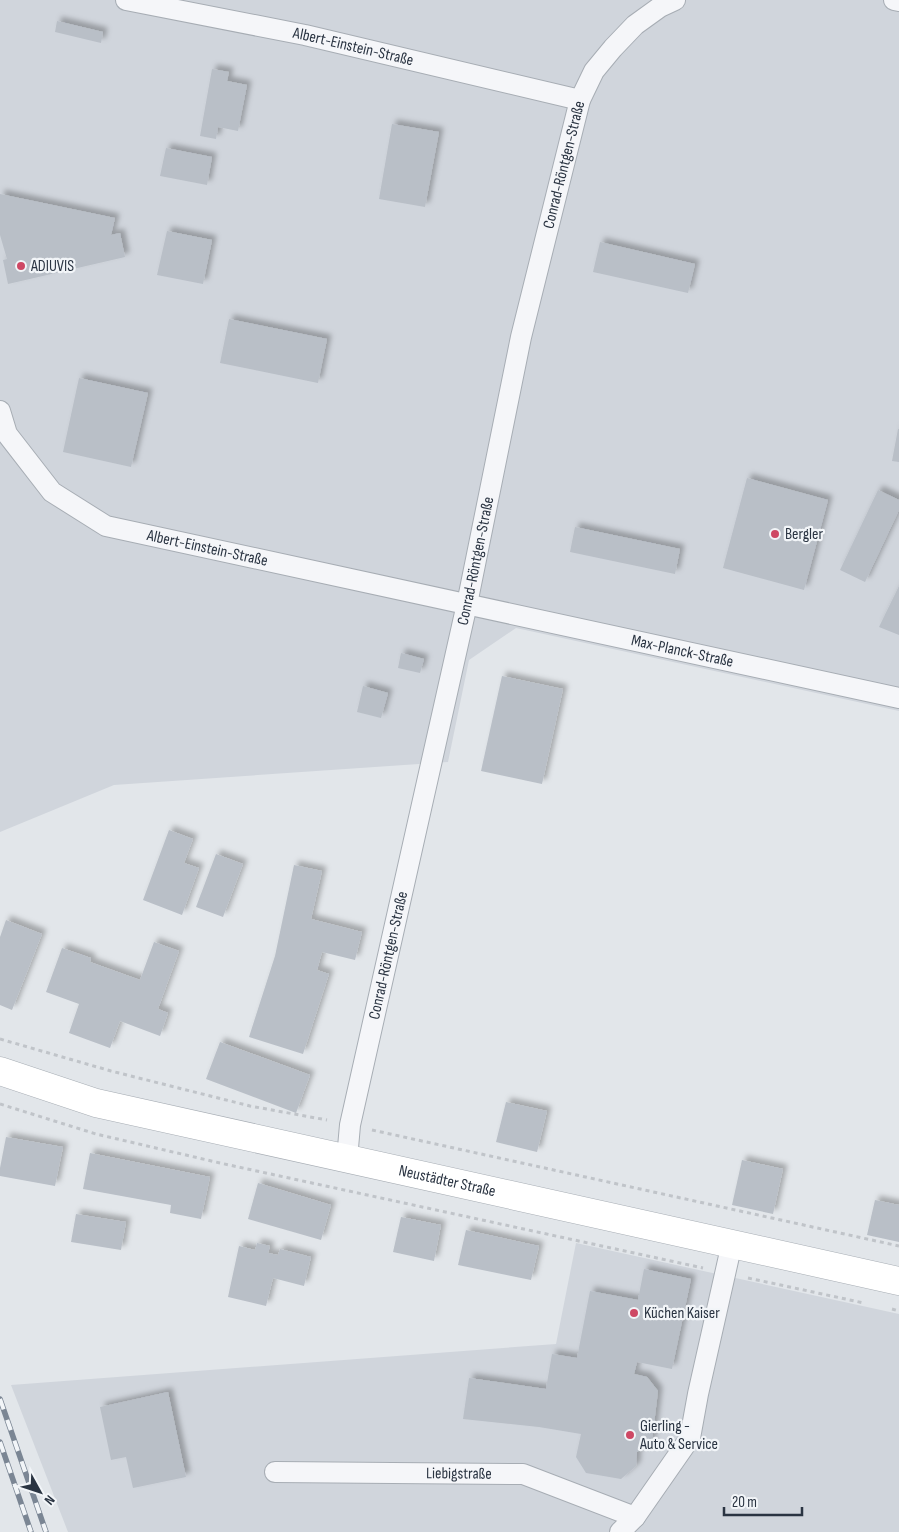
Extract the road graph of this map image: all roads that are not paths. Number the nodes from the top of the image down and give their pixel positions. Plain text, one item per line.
1 (126, 0) edge
2 (675, 0) edge
3 (894, 0) edge
4 (899, 1) edge
5 (580, 100) junction
6 (0, 411) edge
7 (467, 604) junction
8 (899, 698) edge
9 (0, 1071) edge
10 (347, 1159) junction
11 (732, 1243) junction
12 (899, 1281) edge
13 (275, 1472) dead end
14 (635, 1517) junction
15 (620, 1532) edge

1 - 5 street, Albert-Einstein-Straße
2 - 5 street, Conrad-Röntgen-Straße
3 - 4 street
5 - 7 street, Conrad-Röntgen-Straße
6 - 7 street, Albert-Einstein-Straße
7 - 8 street, Max-Planck-Straße
7 - 10 street, Conrad-Röntgen-Straße
9 - 10 main road, Neustädter Straße
10 - 11 main road, Neustädter Straße
11 - 12 main road, Neustädter Straße
11 - 14 street
13 - 14 street, Liebigstraße
14 - 15 street

